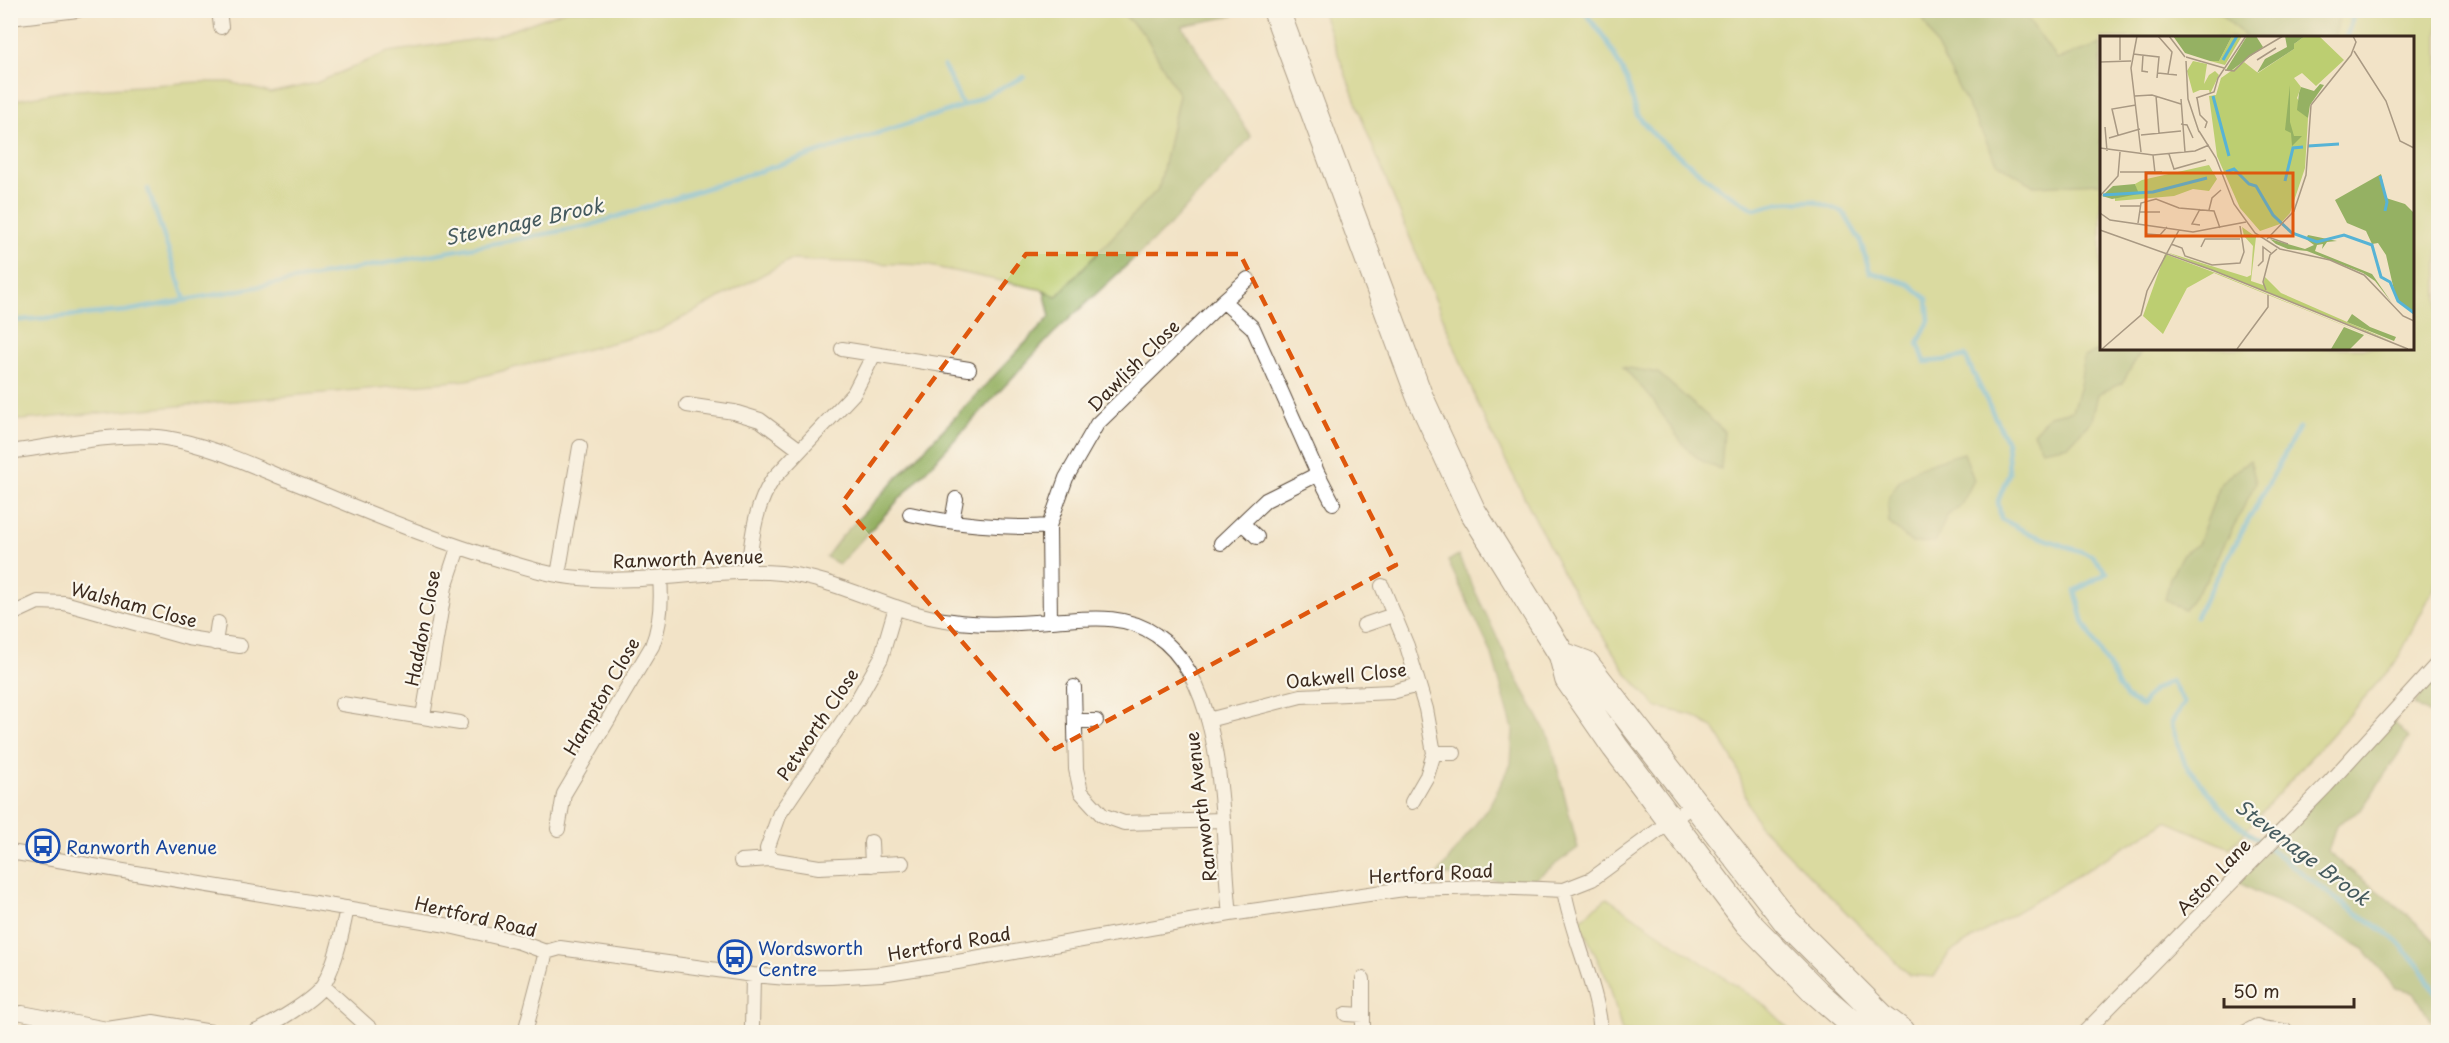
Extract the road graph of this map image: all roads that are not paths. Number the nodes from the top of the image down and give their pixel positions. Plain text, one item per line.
1 (78, 10) edge
2 (219, 10) edge
3 (1276, 10) edge
4 (10, 18) edge
5 (221, 27) dead end
6 (1248, 279) dead end
7 (1222, 301) junction
8 (842, 349) dead end
9 (874, 354) junction
10 (969, 369) dead end
11 (687, 405) dead end
12 (580, 447) dead end
13 (800, 450) junction
14 (10, 452) edge
15 (1318, 474) junction
16 (956, 499) dead end
17 (1333, 503) dead end
18 (910, 514) dead end
19 (952, 521) junction
20 (1242, 523) junction
21 (1049, 526) junction
22 (1257, 537) dead end
23 (1221, 543) dead end
24 (458, 548) junction
25 (748, 571) junction
26 (558, 576) junction
27 (660, 578) junction
28 (1382, 586) dead end
29 (896, 608) junction
30 (10, 615) edge
31 (1393, 615) junction
32 (1050, 621) junction
33 (218, 623) dead end
34 (1364, 625) dead end
35 (215, 643) junction
36 (240, 646) dead end
37 (1562, 655) junction
38 (2439, 663) edge
39 (1418, 685) junction
40 (1074, 687) dead end
41 (342, 704) dead end
42 (423, 716) junction
43 (1208, 720) junction
44 (1075, 721) junction
45 (1096, 721) dead end
46 (460, 723) dead end
47 (1434, 753) junction
48 (1454, 753) dead end
49 (1412, 802) dead end
50 (1695, 804) junction
51 (1222, 820) junction
52 (1671, 820) junction
53 (558, 829) dead end
54 (871, 842) dead end
55 (10, 852) edge
56 (770, 859) junction
57 (741, 861) dead end
58 (902, 863) dead end
59 (872, 865) junction
60 (1564, 890) junction
61 (347, 908) junction
62 (1230, 914) junction
63 (546, 952) junction
64 (753, 975) junction
65 (1363, 979) dead end
66 (323, 986) junction
67 (22, 1013) dead end
68 (1346, 1014) dead end
69 (1363, 1015) junction
70 (752, 1028) dead end
71 (211, 1032) edge
72 (255, 1032) edge
73 (374, 1032) edge
74 (525, 1032) edge
75 (1363, 1032) edge
76 (1601, 1032) edge
77 (1862, 1032) edge
78 (1902, 1032) edge
79 (2085, 1032) edge
80 (2246, 1032) edge
81 (2288, 1032) edge

1 - 4 street
2 - 5 street
3 - 37 highway
6 - 7 street, Dawlish Close
7 - 15 street
7 - 21 street, Dawlish Close
8 - 9 street
9 - 10 street
9 - 13 street
11 - 13 street
12 - 26 street
13 - 25 street
14 - 24 street, Ranworth Avenue
15 - 17 street
15 - 20 street
16 - 19 street
18 - 19 street
19 - 21 street
20 - 22 street
20 - 23 street
21 - 32 street, Dawlish Close
24 - 26 street, Ranworth Avenue
24 - 42 street, Haddon Close
25 - 27 street, Ranworth Avenue
25 - 29 street, Ranworth Avenue
26 - 27 street, Ranworth Avenue
27 - 53 street, Hampton Close
28 - 31 street, Oakwell Close
29 - 32 street, Ranworth Avenue
29 - 56 street, Petworth Close
30 - 35 street, Walsham Close
31 - 34 street
31 - 39 street, Oakwell Close
32 - 43 street, Ranworth Avenue
33 - 35 street, Walsham Close
35 - 36 street, Walsham Close
37 - 50 highway
37 - 52 highway
38 - 79 street, Aston Lane
39 - 43 street, Oakwell Close
39 - 47 street, Oakwell Close
40 - 44 street
41 - 42 street
42 - 46 street
43 - 51 street, Ranworth Avenue
44 - 45 street
44 - 51 street
47 - 48 street
47 - 49 street
50 - 52 street, Hertford Road
50 - 78 highway
51 - 62 street, Ranworth Avenue
52 - 60 street, Hertford Road
52 - 77 highway
54 - 59 street
55 - 61 street, Hertford Road
56 - 57 street
56 - 59 street
58 - 59 street
60 - 62 street, Hertford Road
60 - 76 street
61 - 63 street, Hertford Road
61 - 66 street
62 - 64 street, Hertford Road
63 - 64 street, Hertford Road
63 - 74 street
64 - 70 street
65 - 69 street
66 - 72 street
66 - 73 street
67 - 71 street
68 - 69 street
69 - 75 street
80 - 81 street

